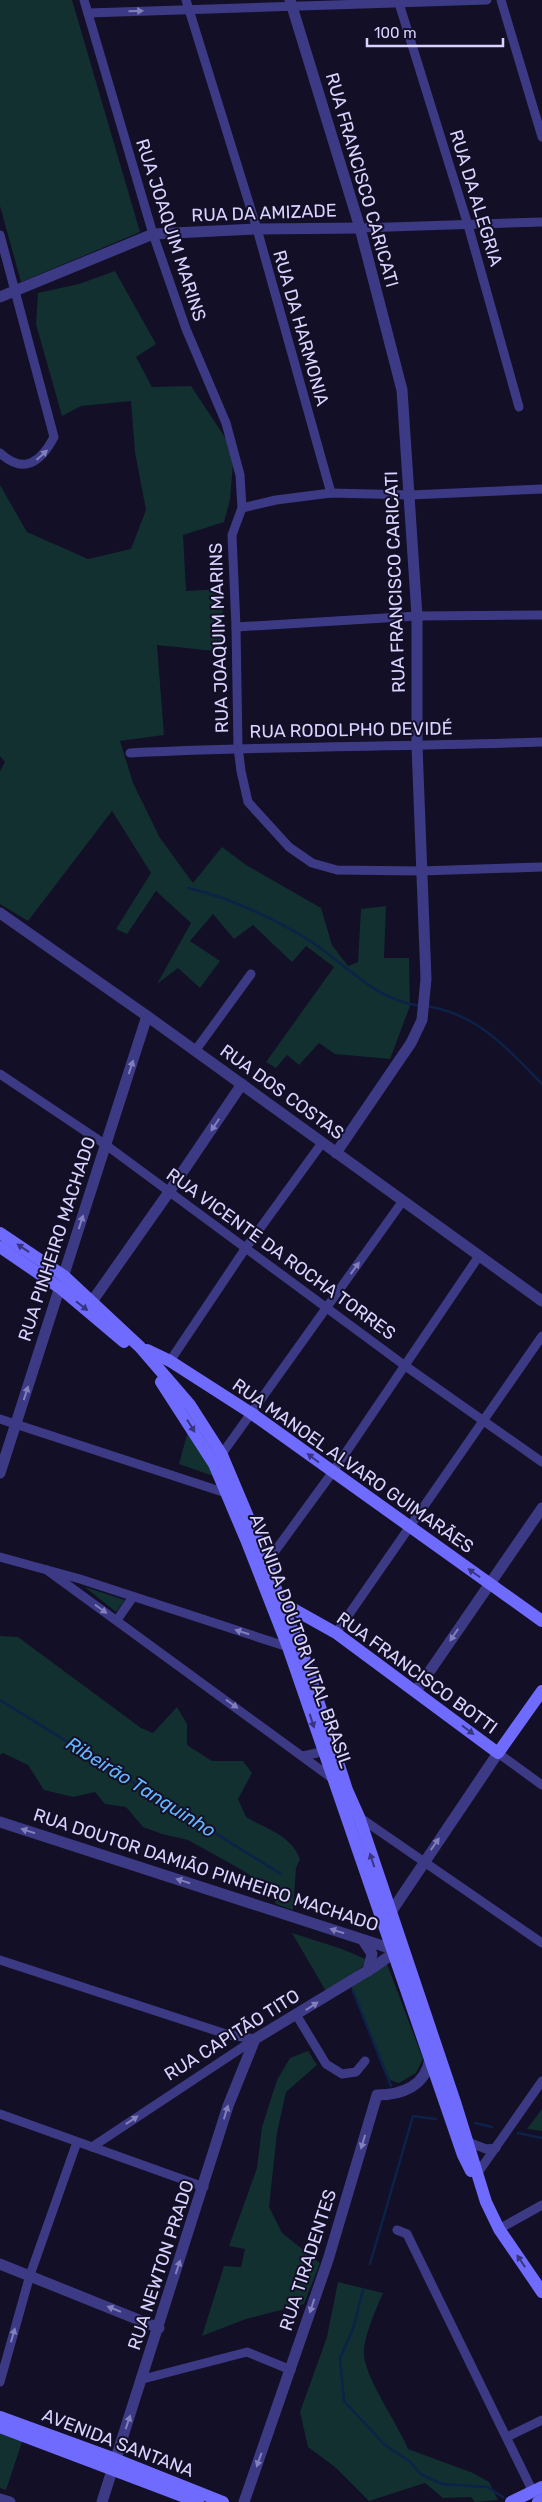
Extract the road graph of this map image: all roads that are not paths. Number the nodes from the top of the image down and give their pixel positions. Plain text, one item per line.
1 (84, 0) edge
2 (487, 0) edge
3 (501, 0) edge
4 (398, 2) edge
5 (291, 3) edge
6 (187, 5) edge
7 (88, 13) junction
8 (542, 137) edge
9 (542, 222) edge
10 (468, 225) junction
11 (360, 228) junction
12 (257, 229) junction
13 (153, 234) junction
14 (0, 235) edge
15 (16, 290) junction
16 (0, 297) edge
17 (519, 407) dead end
18 (0, 453) edge
19 (542, 489) edge
20 (331, 493) junction
21 (411, 495) junction
22 (242, 508) junction
23 (542, 615) edge
24 (417, 616) junction
25 (236, 627) junction
26 (542, 742) edge
27 (417, 746) junction
28 (238, 747) junction
29 (130, 753) dead end
30 (542, 867) edge
31 (421, 871) junction
32 (0, 913) edge
33 (251, 974) dead end
34 (147, 1016) junction
35 (195, 1051) junction
36 (0, 1074) edge
37 (242, 1084) junction
38 (322, 1143) junction
39 (106, 1145) junction
40 (336, 1153) junction
41 (169, 1192) junction
42 (402, 1202) junction
43 (0, 1232) edge
44 (0, 1247) edge
45 (245, 1250) junction
46 (479, 1256) junction
47 (62, 1282) junction
48 (93, 1300) junction
49 (542, 1301) edge
50 (326, 1308) junction
51 (542, 1336) edge
52 (140, 1347) junction
53 (170, 1361) junction
54 (404, 1365) junction
55 (251, 1413) junction
56 (0, 1419) edge
57 (483, 1421) junction
58 (16, 1425) junction
59 (218, 1459) junction
60 (542, 1462) edge
61 (0, 1473) edge
62 (332, 1473) junction
63 (227, 1494) junction
64 (241, 1498) junction
65 (542, 1508) edge
66 (409, 1526) junction
67 (0, 1557) edge
68 (267, 1562) junction
69 (47, 1570) junction
70 (80, 1579) junction
71 (489, 1584) junction
72 (81, 1595) junction
73 (133, 1597) junction
74 (274, 1598) junction
75 (116, 1620) junction
76 (542, 1621) edge
77 (336, 1633) junction
78 (288, 1647) junction
79 (302, 1651) junction
80 (416, 1691) junction
81 (542, 1692) edge
82 (327, 1747) junction
83 (498, 1753) junction
84 (303, 1756) junction
85 (334, 1779) junction
86 (542, 1785) edge
87 (344, 1809) junction
88 (359, 1817) junction
89 (0, 1822) edge
90 (424, 1860) junction
91 (386, 1919) junction
92 (363, 1940) junction
93 (542, 1943) edge
94 (396, 1948) junction
95 (0, 1960) edge
96 (368, 1971) junction
97 (296, 2016) junction
98 (255, 2039) junction
99 (430, 2058) junction
100 (365, 2061) dead end
101 (542, 2081) edge
102 (0, 2114) edge
103 (464, 2140) junction
104 (77, 2142) junction
105 (92, 2147) junction
106 (496, 2148) junction
107 (478, 2174) junction
108 (204, 2187) junction
109 (542, 2205) edge
110 (499, 2229) junction
111 (397, 2230) dead end
112 (0, 2264) edge
113 (30, 2275) junction
114 (542, 2292) edge
115 (159, 2328) junction
116 (291, 2370) junction
117 (143, 2379) junction
118 (0, 2382) edge
119 (0, 2417) edge
120 (542, 2420) edge
121 (0, 2427) edge
122 (507, 2437) junction
123 (114, 2463) junction
124 (170, 2485) junction
125 (539, 2495) edge
126 (0, 2499) edge
127 (10, 2502) edge
128 (102, 2502) edge
129 (198, 2502) edge
130 (223, 2502) edge
131 (244, 2502) edge
132 (511, 2502) edge

1 - 7 street, RUA JOAQUIM MARINS
2 - 4 street
3 - 8 street
4 - 5 street
4 - 10 street, RUA DA ALEGRIA
5 - 6 street
5 - 11 street, RUA FRANCISCO CARICATI
7 -> 6 street
6 - 12 street, RUA DA HARMONIA
7 - 13 street, RUA JOAQUIM MARINS
9 - 10 street, RUA DA AMIZADE
10 - 11 street, RUA DA AMIZADE
10 - 17 street, RUA DA ALEGRIA
11 - 12 street, RUA DA AMIZADE
11 - 21 street, RUA FRANCISCO CARICATI
12 - 13 street, RUA DA AMIZADE
12 - 20 street, RUA DA HARMONIA
13 - 15 street, RUA DA AMIZADE
13 - 22 street, RUA JOAQUIM MARINS
14 - 15 street
15 - 16 street, RUA DA AMIZADE
18 -> 15 street
19 - 21 street
20 - 21 street
20 - 22 street
21 - 24 street, RUA FRANCISCO CARICATI
22 - 25 street, RUA JOAQUIM MARINS
23 - 24 street
24 - 25 street
24 - 27 street, RUA FRANCISCO CARICATI
25 - 28 street, RUA JOAQUIM MARINS
26 - 27 street, RUA RODOLPHO DEVIDÉ
27 - 28 street, RUA RODOLPHO DEVIDÉ
27 - 31 street, RUA FRANCISCO CARICATI
28 - 29 street, RUA RODOLPHO DEVIDÉ
28 - 31 street, RUA JOAQUIM MARINS
30 - 31 street, RUA JOAQUIM MARINS
31 - 40 street, RUA FRANCISCO CARICATI
32 - 34 street, RUA DOS COSTAS
33 - 35 street
34 - 35 street, RUA DOS COSTAS
39 -> 34 street, RUA PINHEIRO MACHADO
35 - 37 street, RUA DOS COSTAS
36 - 39 street, RUA VICENTE DA ROCHA TORRES
37 - 38 street, RUA DOS COSTAS
37 -> 41 street
38 - 40 street, RUA DOS COSTAS
38 - 45 street
39 - 41 street, RUA VICENTE DA ROCHA TORRES
47 -> 39 street, RUA PINHEIRO MACHADO
40 - 42 street, RUA DOS COSTAS
41 - 45 street, RUA VICENTE DA ROCHA TORRES
41 - 48 street
42 - 46 street, RUA DOS COSTAS
50 -> 42 street
47 -> 43 main road, AVENIDA DOUTOR VITAL BRASIL
44 - 47 main road, AVENIDA DOUTOR VITAL BRASIL
45 - 50 street, RUA VICENTE DA ROCHA TORRES
45 - 53 street
46 - 49 street, RUA DOS COSTAS
46 - 54 street
47 - 48 main road, AVENIDA DOUTOR VITAL BRASIL
58 -> 47 street, RUA PINHEIRO MACHADO
47 -> 59 main road, AVENIDA DOUTOR VITAL BRASIL
48 - 52 main road, AVENIDA DOUTOR VITAL BRASIL
50 - 54 street, RUA VICENTE DA ROCHA TORRES
50 - 55 street
51 - 57 street
52 - 53 main road, RUA MANOEL ALVARO GUIMARÃES
52 - 59 main road, AVENIDA DOUTOR VITAL BRASIL
53 - 55 main road, RUA MANOEL ALVARO GUIMARÃES
54 - 57 street, RUA VICENTE DA ROCHA TORRES
54 - 62 street
55 - 59 street
62 -> 55 main road, RUA MANOEL ALVARO GUIMARÃES
56 - 58 street
57 - 60 street, RUA VICENTE DA ROCHA TORRES
57 - 66 street
58 - 61 street, RUA PINHEIRO MACHADO
58 - 63 street
59 - 63 main road, AVENIDA DOUTOR VITAL BRASIL
59 - 64 main road, AVENIDA DOUTOR VITAL BRASIL
62 - 66 main road, RUA MANOEL ALVARO GUIMARÃES
62 - 68 street
63 - 64 street
63 - 74 main road, AVENIDA DOUTOR VITAL BRASIL
64 - 68 main road, AVENIDA DOUTOR VITAL BRASIL
65 - 71 street
71 -> 66 main road, RUA MANOEL ALVARO GUIMARÃES
66 - 77 street
67 - 69 street
68 - 74 main road, AVENIDA DOUTOR VITAL BRASIL
69 - 70 street
69 - 72 street
70 - 72 street
70 - 73 street
71 - 76 main road, RUA MANOEL ALVARO GUIMARÃES
71 -> 80 street
72 -> 75 street
73 - 75 street
78 -> 73 street
74 - 77 main road, RUA FRANCISCO BOTTI
74 - 78 main road, AVENIDA DOUTOR VITAL BRASIL
74 - 79 main road, AVENIDA DOUTOR VITAL BRASIL
75 -> 84 street
77 - 80 main road, RUA FRANCISCO BOTTI
78 - 79 street
78 -> 82 main road, AVENIDA DOUTOR VITAL BRASIL
79 - 82 main road, AVENIDA DOUTOR VITAL BRASIL
80 -> 83 main road, RUA FRANCISCO BOTTI
81 - 83 main road
82 - 84 street
82 - 85 main road, AVENIDA DOUTOR VITAL BRASIL
82 - 88 main road, AVENIDA DOUTOR VITAL BRASIL
83 - 86 street, RUA FRANCISCO BOTTI
90 -> 83 street
84 - 85 street
85 - 87 main road, AVENIDA DOUTOR VITAL BRASIL
87 - 88 street
87 - 91 main road, AVENIDA DOUTOR VITAL BRASIL
88 - 90 street
91 -> 88 main road, AVENIDA DOUTOR VITAL BRASIL
92 -> 89 street, RUA DOUTOR DAMIÃO PINHEIRO MACHADO
90 - 91 street
90 - 93 street
91 - 94 main road, AVENIDA DOUTOR VITAL BRASIL
92 - 94 street, RUA DOUTOR DAMIÃO PINHEIRO MACHADO
92 - 96 street
94 - 96 street, RUA CAPITÃO TITO
94 - 99 main road, AVENIDA DOUTOR VITAL BRASIL
94 - 103 main road, AVENIDA DOUTOR VITAL BRASIL
95 - 98 street
97 -> 96 street, RUA CAPITÃO TITO
97 - 98 street, RUA CAPITÃO TITO
97 - 100 street
105 -> 98 street, RUA CAPITÃO TITO
108 -> 98 street, RUA NEWTON PRADO
99 - 103 main road, AVENIDA DOUTOR VITAL BRASIL
99 -> 116 street, RUA TIRADENTES
101 - 106 street
102 - 104 street
103 - 106 street
103 - 107 main road
104 - 105 street
104 - 113 street
105 - 108 street
106 - 107 street
107 - 110 main road
115 -> 108 street, RUA NEWTON PRADO
109 - 110 street
114 -> 110 main road
111 - 122 street
112 - 113 street
115 -> 113 street
118 -> 113 street
115 - 117 street, RUA NEWTON PRADO
116 - 117 street
116 -> 131 street, RUA TIRADENTES
123 -> 117 street, RUA NEWTON PRADO
119 - 123 main road, AVENIDA SANTANA
120 - 122 street
121 - 123 main road, AVENIDA SANTANA
122 - 125 street
123 - 124 main road, AVENIDA SANTANA
123 - 128 street, RUA NEWTON PRADO
124 - 129 main road, AVENIDA SANTANA
124 - 130 main road, AVENIDA SANTANA
125 - 132 main road
126 - 127 street

